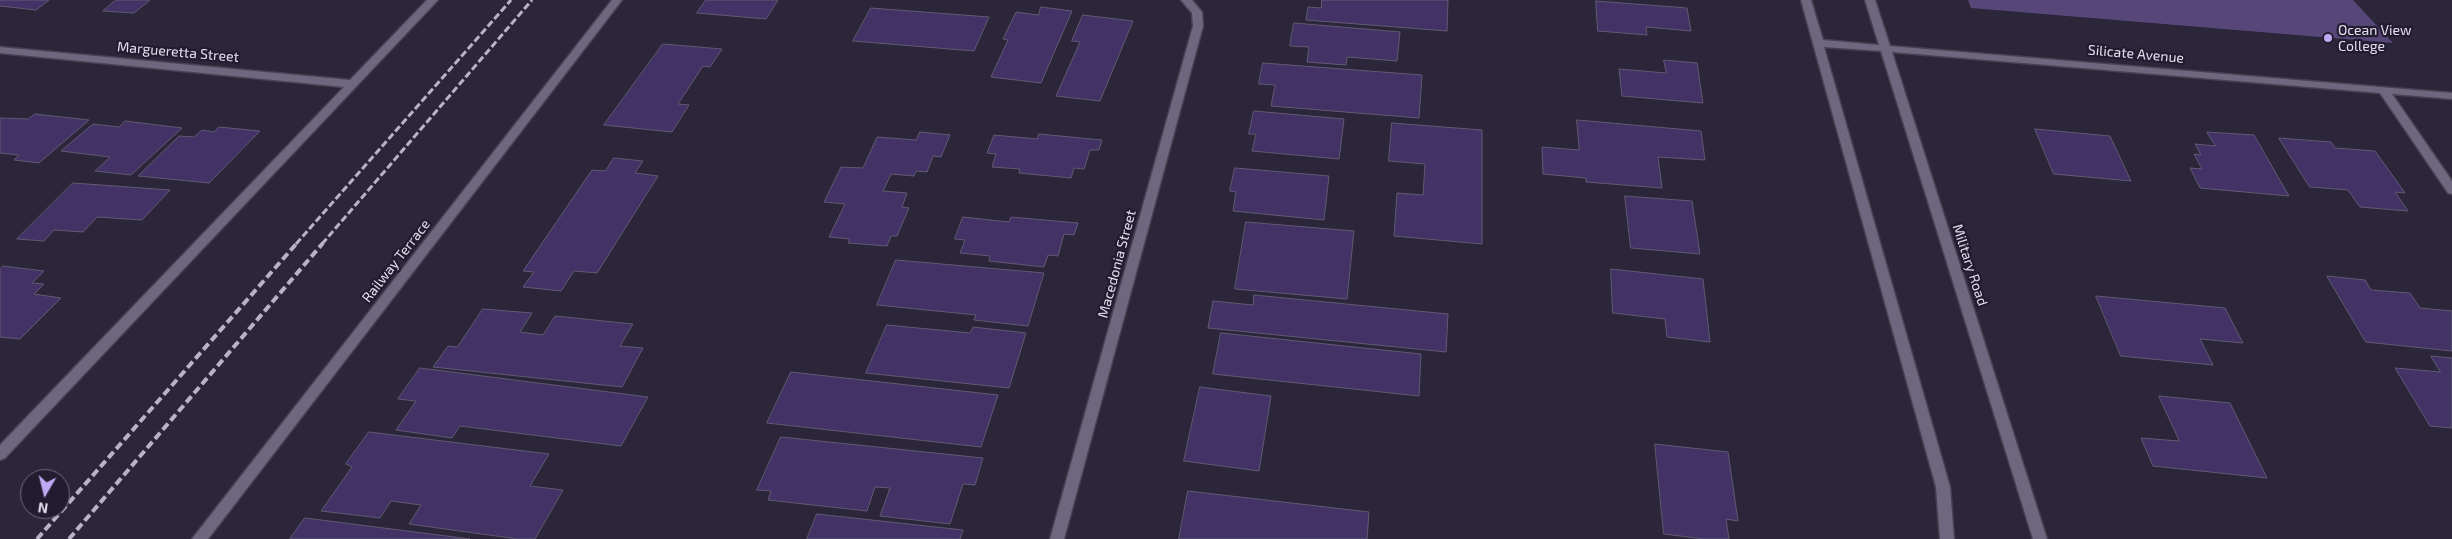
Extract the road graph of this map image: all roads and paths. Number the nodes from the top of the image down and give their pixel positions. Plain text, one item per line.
1 (433, 0) edge
2 (616, 0) edge
3 (1186, 0) edge
4 (1806, 0) edge
5 (1870, 0) edge
6 (1818, 43) junction
7 (1886, 48) junction
8 (0, 50) edge
9 (353, 84) junction
10 (2383, 90) junction
11 (2452, 96) edge
12 (2452, 190) edge
13 (0, 454) edge
14 (199, 539) edge
15 (1057, 539) edge
16 (1948, 539) edge
17 (2040, 539) edge

1 - 9 street
2 - 14 street, Railway Terrace
3 - 15 street, Macedonia Street
4 - 6 street
5 - 7 street, Military Road
6 - 7 street, Silicate Avenue
6 - 16 street
7 - 10 street, Silicate Avenue
7 - 17 street, Military Road
8 - 9 street, Margueretta Street
9 - 13 street
10 - 11 street, Silicate Avenue
10 - 12 street

